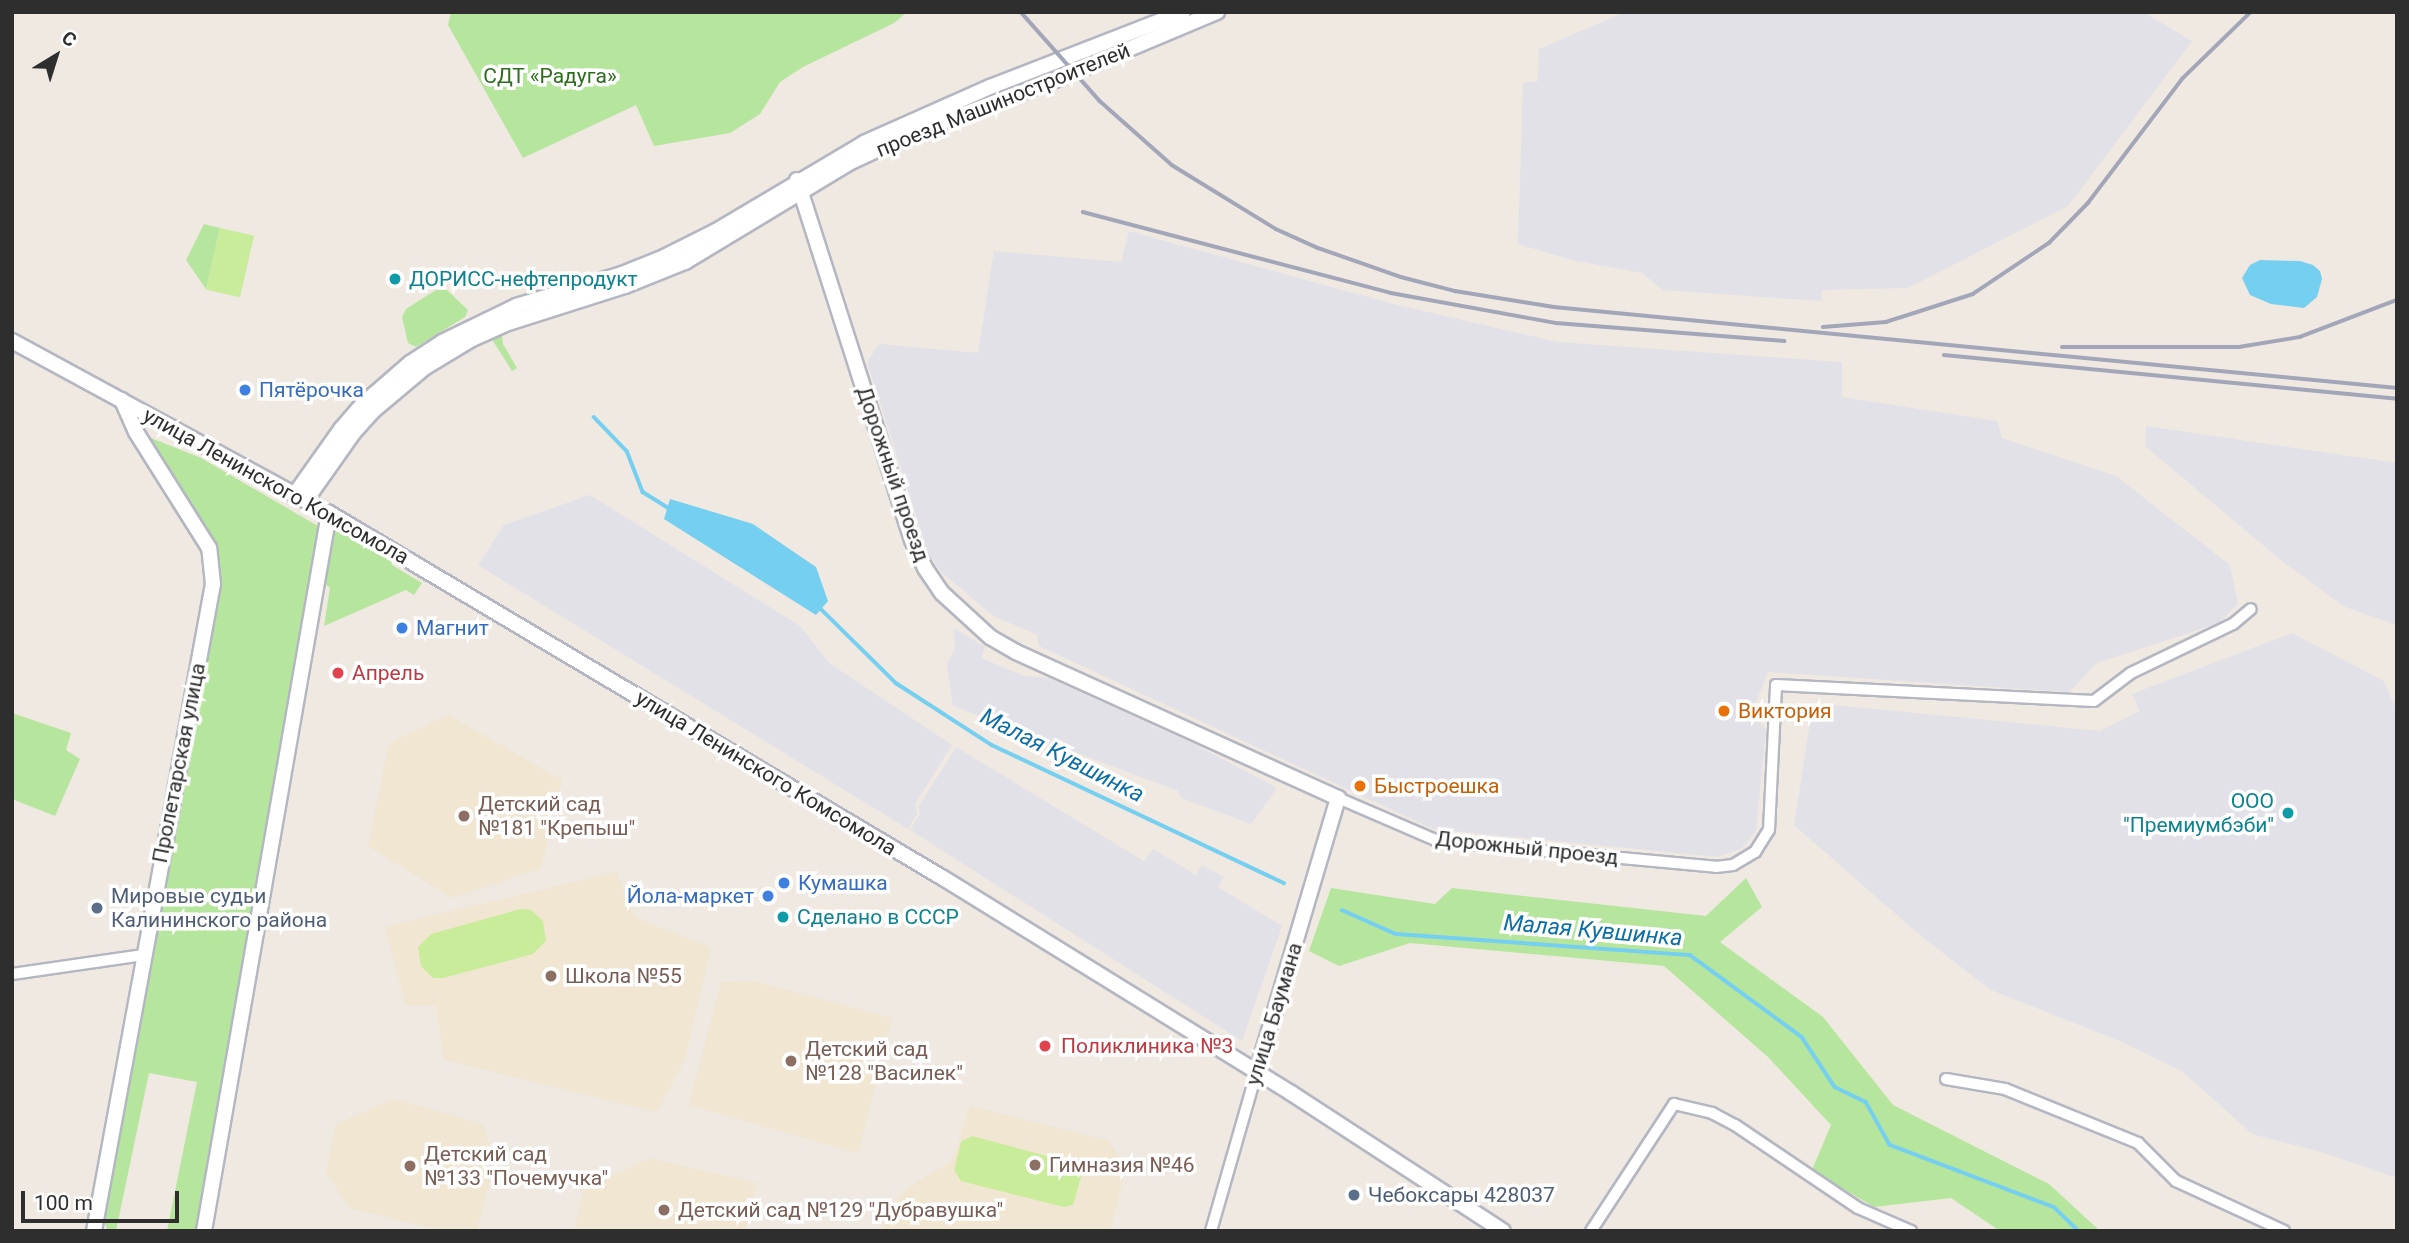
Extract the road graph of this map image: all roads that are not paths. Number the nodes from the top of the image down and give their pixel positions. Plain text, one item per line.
1 (1183, 12) edge
2 (1217, 12) edge
3 (799, 186) junction
4 (12, 341) edge
5 (122, 400) junction
6 (301, 497) junction
7 (329, 513) junction
8 (2251, 609) dead end
9 (1338, 798) junction
10 (144, 955) junction
11 (12, 974) edge
12 (1257, 1071) junction
13 (1946, 1079) dead end
14 (94, 1231) edge
15 (204, 1231) edge
16 (1211, 1231) edge
17 (1503, 1231) edge
18 (1591, 1231) edge
19 (1911, 1231) edge
20 (2284, 1231) edge

1 - 3 main road, проезд Машиностроителей
2 - 3 main road, проезд Машиностроителей
3 - 6 main road, проезд Машиностроителей
3 - 9 main road, Дорожный проезд
4 - 5 main road, улица Ленинского Комсомола
5 - 6 main road, улица Ленинского Комсомола
5 - 10 main road, Пролетарская улица
6 - 7 main road, улица Ленинского Комсомола
7 - 12 main road, улица Ленинского Комсомола
7 - 15 main road
8 - 9 street, Дорожный проезд
9 - 12 main road, улица Баумана
10 - 11 street
10 - 14 main road, Пролетарская улица
12 - 16 street, улица Баумана
12 - 17 main road, улица Ленинского Комсомола
13 - 20 street
18 - 19 street

